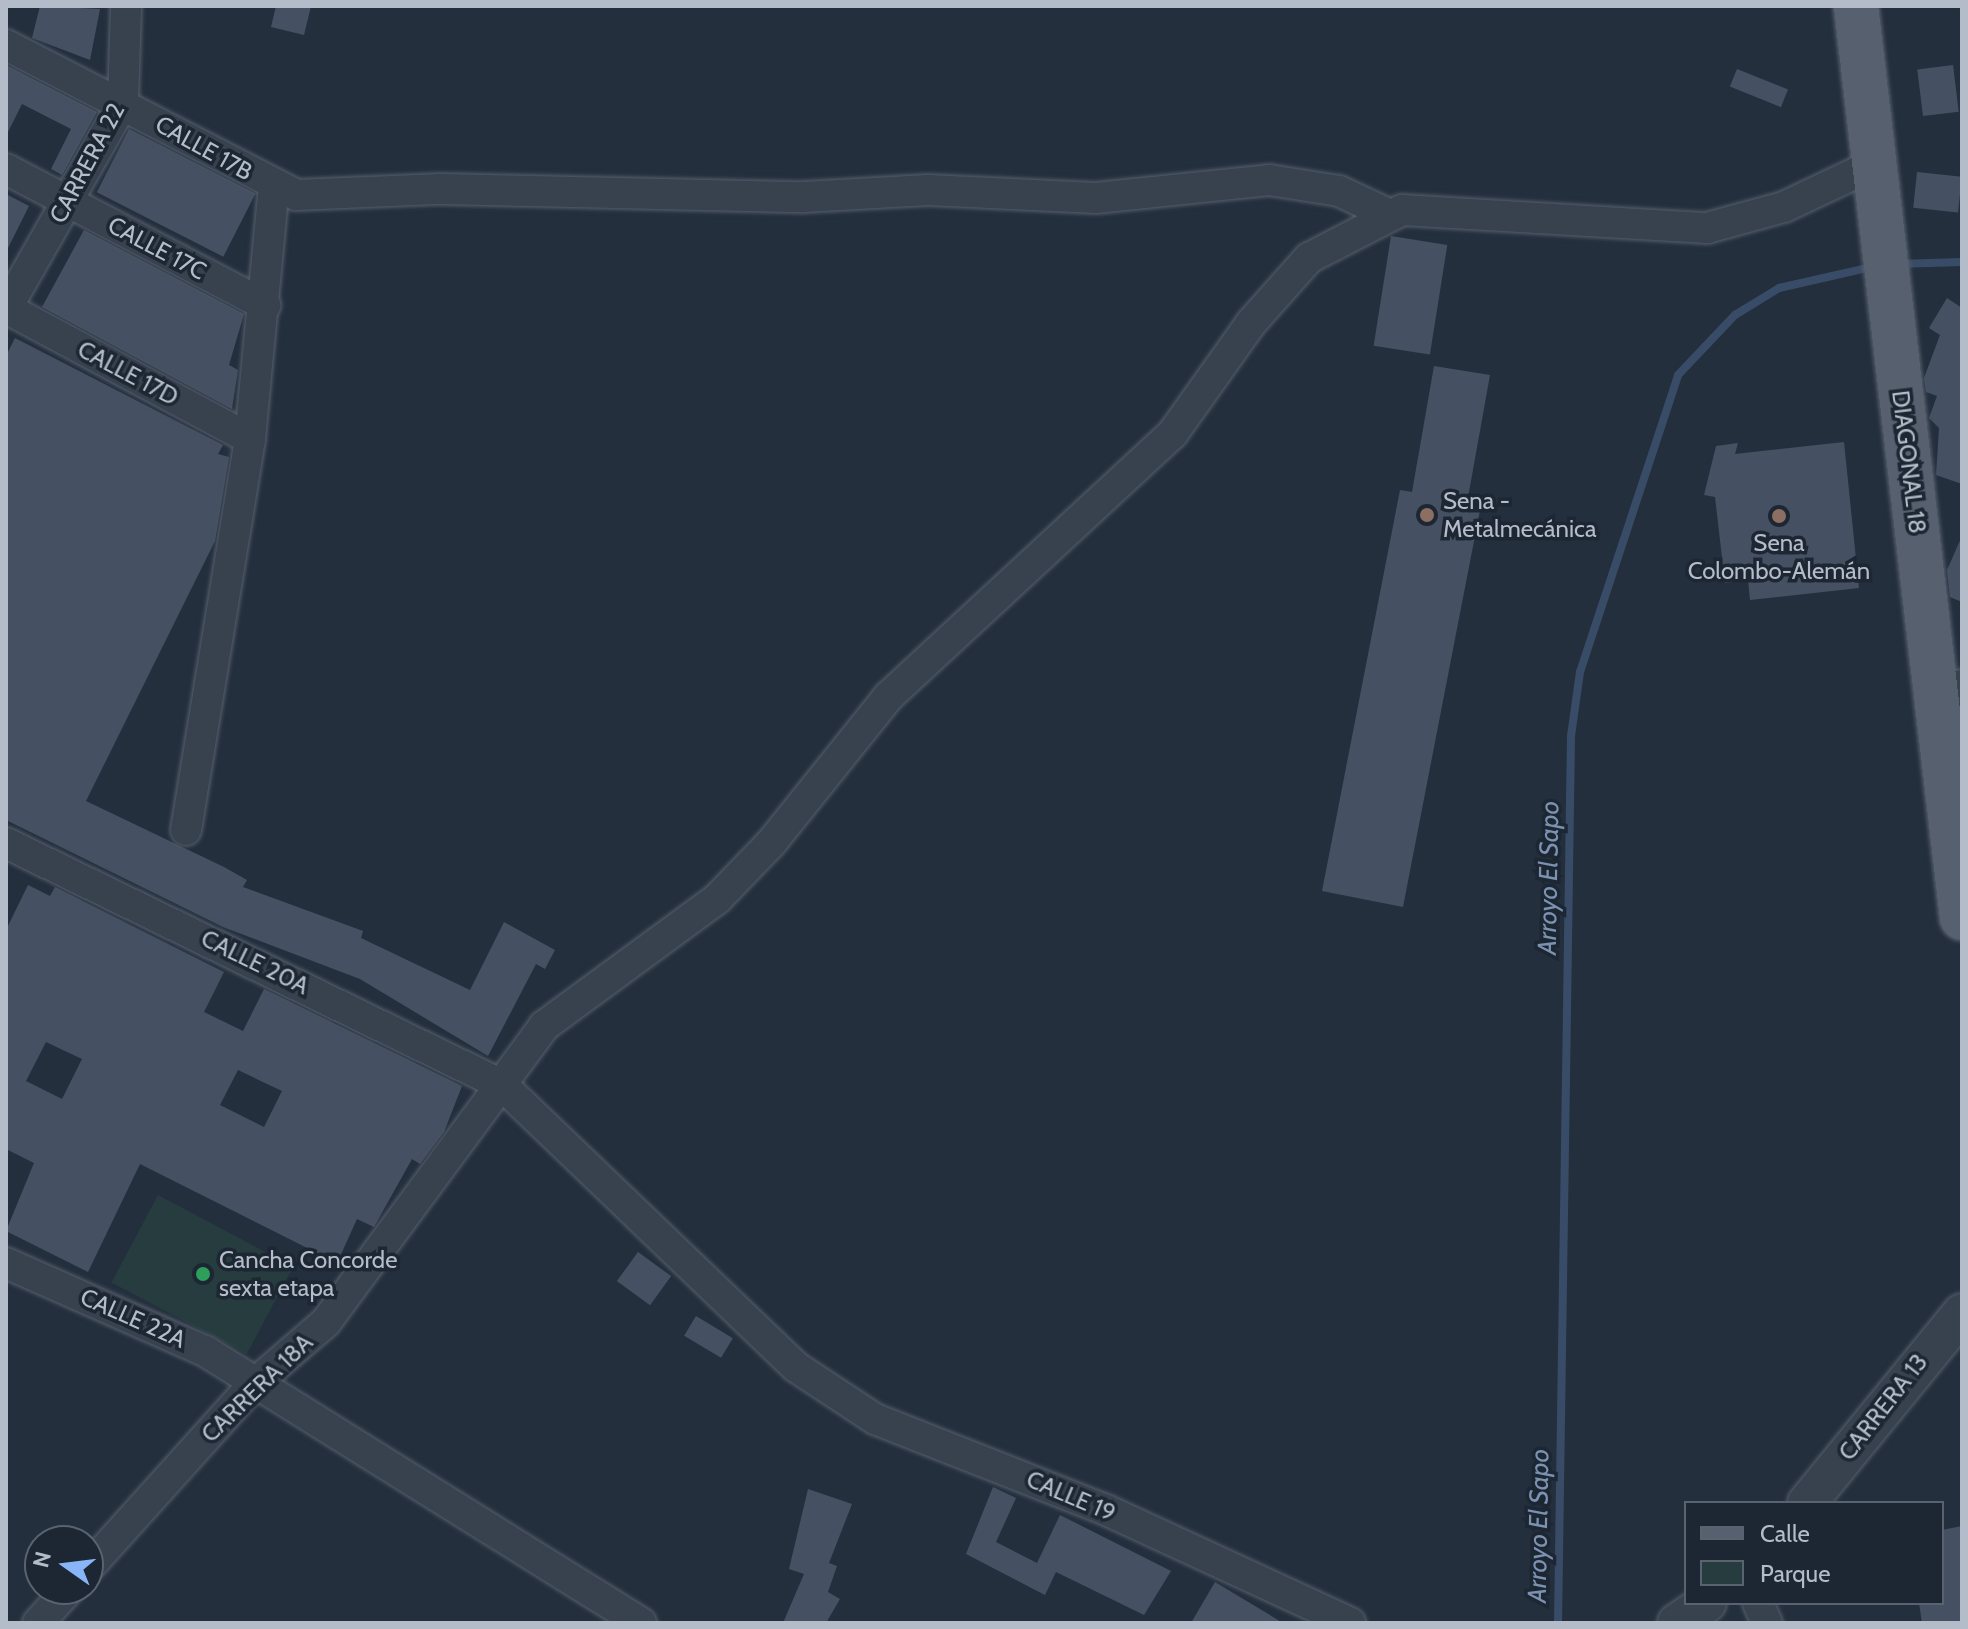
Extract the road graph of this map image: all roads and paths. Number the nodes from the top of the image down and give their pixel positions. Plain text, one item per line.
1 (126, 6) edge
2 (1856, 6) edge
3 (6, 45) edge
4 (123, 103) junction
5 (1875, 164) junction
6 (6, 169) edge
7 (274, 186) junction
8 (69, 202) junction
9 (1386, 213) junction
10 (265, 305) junction
11 (6, 308) edge
12 (250, 439) junction
13 (1955, 701) edge
14 (186, 830) dead end
15 (6, 843) edge
16 (1962, 918) edge
17 (502, 1085) junction
18 (6, 1263) edge
19 (1962, 1313) edge
20 (796, 1367) joint
21 (253, 1385) junction
22 (1809, 1501) edge
23 (104, 1550) edge
24 (54, 1605) edge
25 (1704, 1605) edge
26 (38, 1623) edge
27 (641, 1623) edge
28 (1350, 1623) edge
29 (1677, 1623) edge

1 - 4 street, CARRERA 22
2 - 5 main road, DIAGONAL 18
3 - 4 street, CALLE 17B
4 - 7 street, CALLE 17B
4 - 8 street, CARRERA 22
5 - 9 street
5 - 13 main road, DIAGONAL 18
6 - 8 street, CALLE 17C
7 - 9 street, CALLE 17B
7 - 10 street
8 - 10 street, CALLE 17C
8 - 11 street, CARRERA 22
9 - 17 street, CARRERA 18A
10 - 12 street
11 - 12 street, CALLE 17D
12 - 14 street
13 - 16 main road, DIAGONAL 18
15 - 17 street, CALLE 20A
17 - 20 street, CALLE 20A
17 - 21 street, CARRERA 18A
18 - 21 street, CALLE 22A
19 - 22 street, CARRERA 13
20 - 28 street, CALLE 19
21 - 23 street, CARRERA 18A
21 - 27 street, CALLE 22A
24 - 26 street
25 - 29 street

